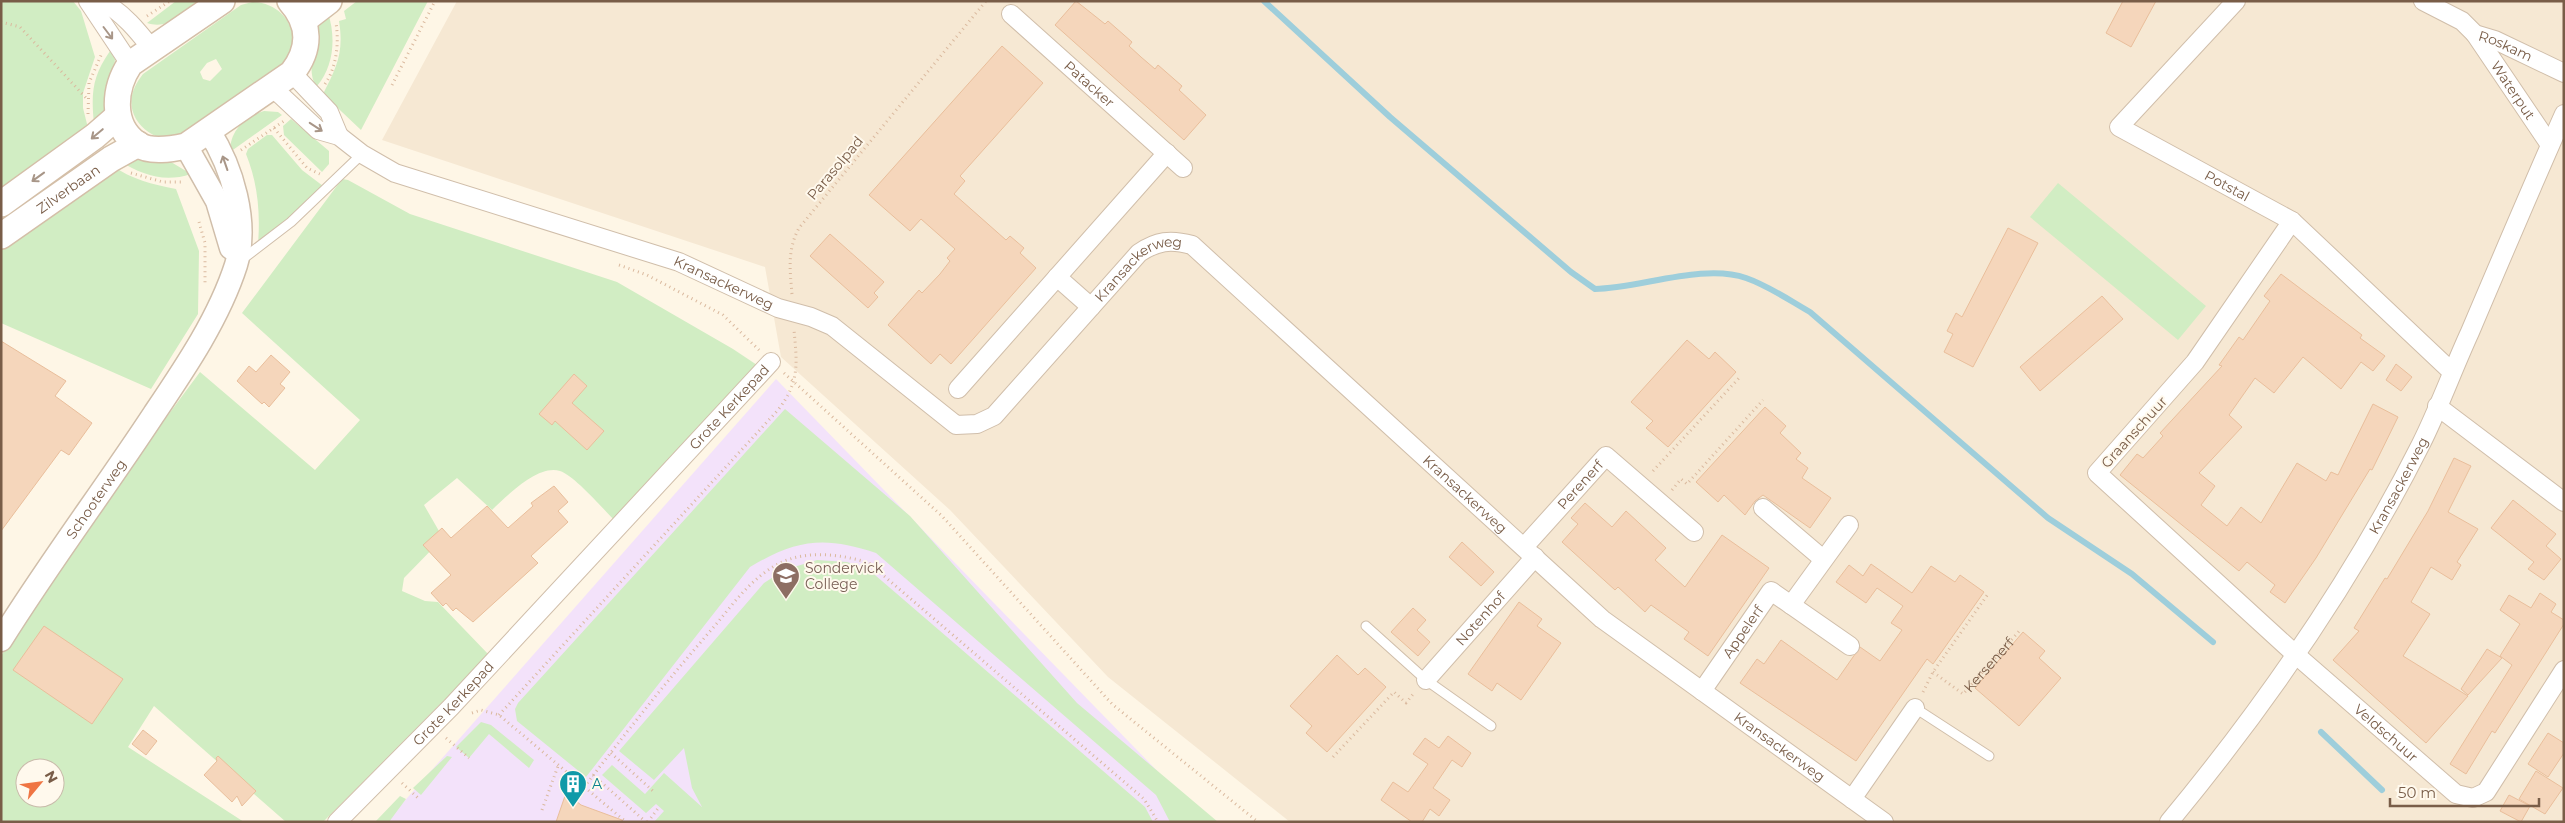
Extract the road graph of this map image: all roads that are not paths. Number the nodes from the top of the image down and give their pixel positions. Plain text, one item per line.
1 (88, 1) edge
2 (102, 1) edge
3 (222, 1) edge
4 (2236, 1) edge
5 (2423, 1) edge
6 (329, 2) edge
7 (296, 11) edge
8 (1011, 14) dead end
9 (2475, 34) junction
10 (152, 49) junction
11 (130, 64) junction
12 (2564, 72) edge
13 (292, 73) junction
14 (272, 87) junction
15 (2564, 114) edge
16 (118, 116) junction
17 (209, 131) junction
18 (339, 136) junction
19 (138, 144) junction
20 (2550, 145) junction
21 (186, 146) junction
22 (1167, 153) junction
23 (362, 154) junction
24 (1183, 168) dead end
25 (1, 204) edge
26 (2292, 220) junction
27 (1, 236) edge
28 (236, 264) junction
29 (1057, 277) junction
30 (1091, 307) junction
31 (771, 362) road end
32 (2452, 372) junction
33 (958, 389) dead end
34 (2437, 406) junction
35 (2564, 502) edge
36 (1763, 508) dead end
37 (1848, 525) dead end
38 (1694, 532) dead end
39 (1529, 552) junction
40 (1823, 559) junction
41 (1791, 605) junction
42 (1366, 626) dead end
43 (1, 640) edge
44 (1850, 646) dead end
45 (2295, 654) junction
46 (2564, 670) edge
47 (1426, 680) junction
48 (1702, 691) junction
49 (1916, 708) joint
50 (1491, 726) dead end
51 (1989, 756) dead end
52 (1852, 799) junction
53 (337, 822) edge
54 (1884, 822) edge
55 (2169, 822) edge

1 -> 11 street
2 - 10 street
3 - 10 main road
4 - 26 street, Potstal
5 - 9 street, Roskam
6 - 7 main road
7 - 13 main road
8 - 22 street, Patacker
9 - 12 street, Roskam
9 - 20 street, Waterput
10 - 11 main road
11 - 16 main road
13 - 14 main road
13 - 18 street, Kransackerweg
14 - 17 main road
14 -> 18 street, Kransackerweg
15 - 20 street, Kransackerweg
16 - 19 main road
16 -> 25 main road, Zilverbaan
17 - 21 main road
28 -> 17 street, Schooterweg
18 - 23 street, Kransackerweg
19 - 21 main road
19 - 27 main road, Zilverbaan
20 - 32 street, Kransackerweg
21 - 28 street
22 - 24 street, Patacker
22 - 29 street
23 - 28 lane
23 - 30 street, Kransackerweg
26 - 32 street, Potstal
26 - 45 street, Graanschuur
28 - 43 street, Schooterweg
29 - 30 street
29 - 33 street
30 - 39 street, Kransackerweg
31 - 53 street, Grote Kerkepad
32 - 34 street, Kransackerweg
34 - 35 street
34 - 45 street, Kransackerweg
36 - 40 street
37 - 40 street
38 - 39 street, Perenerf
39 - 47 street, Notenhof
39 - 48 street, Kransackerweg
40 - 41 street
41 - 44 street, Appelerf
41 - 48 street, Appelerf
42 - 47 lane
45 - 46 street, Veldschuur
45 - 55 street, Kransackerweg
47 - 50 lane
48 - 52 street, Kransackerweg
49 - 51 lane
49 - 52 street
52 - 54 street, Kransackerweg

